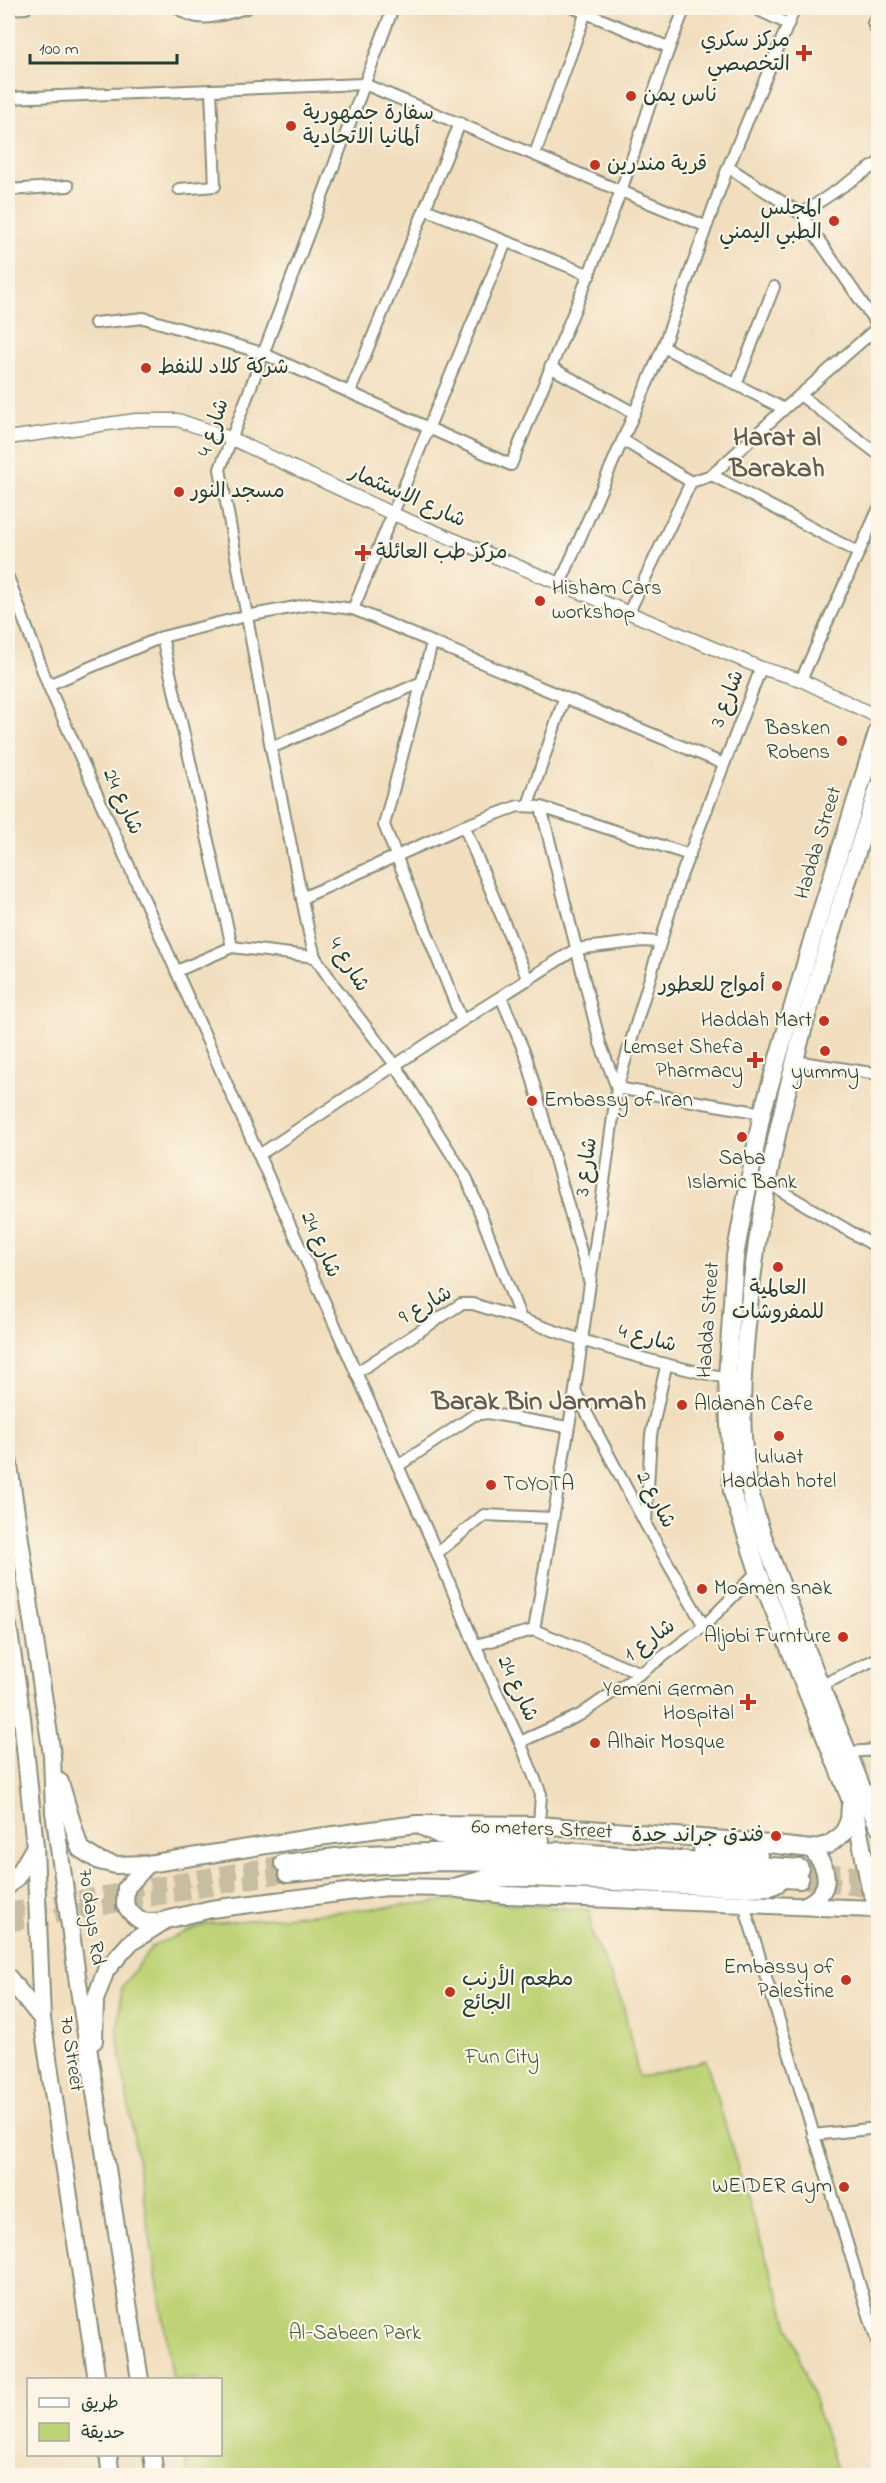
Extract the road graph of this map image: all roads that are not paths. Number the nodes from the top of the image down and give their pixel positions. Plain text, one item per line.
1 (21, 8) edge
2 (26, 8) edge
3 (178, 8) edge
4 (247, 8) edge
5 (393, 8) edge
6 (574, 8) edge
7 (685, 8) edge
8 (754, 8) edge
9 (795, 8) edge
10 (8, 9) edge
11 (586, 12) junction
12 (879, 13) edge
13 (788, 24) junction
14 (879, 34) edge
15 (668, 47) junction
16 (364, 84) junction
17 (211, 90) junction
18 (8, 98) edge
19 (460, 123) junction
20 (535, 154) junction
21 (879, 163) edge
22 (728, 167) junction
23 (68, 186) dead end
24 (179, 189) dead end
25 (8, 190) edge
26 (621, 191) junction
27 (424, 209) junction
28 (801, 214) junction
29 (705, 226) junction
30 (506, 242) junction
31 (590, 275) junction
32 (774, 287) dead end
33 (95, 323) dead end
34 (879, 327) edge
35 (663, 347) junction
36 (262, 353) junction
37 (550, 367) junction
38 (736, 385) junction
39 (350, 392) junction
40 (800, 395) junction
41 (784, 409) junction
42 (634, 413) junction
43 (429, 428) junction
44 (8, 438) edge
45 (230, 438) junction
46 (623, 440) junction
47 (879, 454) edge
48 (712, 475) junction
49 (691, 482) junction
50 (879, 510) edge
51 (393, 514) junction
52 (858, 553) junction
53 (8, 578) edge
54 (560, 584) junction
55 (353, 609) junction
56 (629, 612) junction
57 (246, 616) junction
58 (162, 637) junction
59 (432, 643) junction
60 (761, 668) junction
61 (801, 680) junction
62 (422, 682) junction
63 (48, 685) junction
64 (564, 699) junction
65 (879, 717) edge
66 (879, 730) edge
67 (271, 748) junction
68 (723, 764) junction
69 (879, 788) edge
70 (528, 805) junction
71 (541, 807) junction
72 (464, 826) junction
73 (690, 855) junction
74 (394, 857) junction
75 (302, 898) junction
76 (659, 942) junction
77 (232, 947) junction
78 (576, 949) junction
79 (315, 957) junction
80 (177, 971) junction
81 (528, 980) junction
82 (501, 997) junction
83 (462, 1021) junction
84 (795, 1061) junction
85 (396, 1066) junction
86 (879, 1074) edge
87 (617, 1088) junction
88 (762, 1113) junction
89 (259, 1155) junction
90 (768, 1183) junction
91 (879, 1248) edge
92 (591, 1285) junction
93 (521, 1318) junction
94 (582, 1342) junction
95 (666, 1366) junction
96 (357, 1373) junction
97 (727, 1378) junction
98 (575, 1391) junction
99 (567, 1427) junction
100 (8, 1459) edge
101 (398, 1466) junction
102 (10, 1488) edge
103 (553, 1518) junction
104 (759, 1520) junction
105 (646, 1525) junction
106 (744, 1528) junction
107 (437, 1553) junction
108 (758, 1571) junction
109 (8, 1626) edge
110 (704, 1626) junction
111 (534, 1630) junction
112 (475, 1645) junction
113 (879, 1658) edge
114 (640, 1673) junction
115 (820, 1686) junction
116 (520, 1742) junction
117 (879, 1750) edge
118 (848, 1752) junction
119 (52, 1755) junction
120 (850, 1802) junction
121 (417, 1824) junction
122 (539, 1825) junction
123 (879, 1826) edge
124 (35, 1847) junction
125 (811, 1849) junction
126 (148, 1864) junction
127 (285, 1869) tunnel mouth
128 (792, 1873) junction
129 (8, 1886) edge
130 (450, 1888) junction
131 (744, 1905) junction
132 (803, 1906) junction
133 (879, 1907) edge
134 (879, 1912) edge
135 (166, 1920) junction
136 (8, 1977) edge
137 (42, 2019) junction
138 (93, 2084) junction
139 (879, 2128) edge
140 (813, 2135) junction
141 (879, 2344) edge
142 (97, 2378) edge
143 (140, 2378) edge
144 (108, 2456) edge
145 (152, 2456) edge
146 (111, 2475) edge
147 (155, 2475) edge

1 - 2 street
1 - 10 street
3 - 4 street
5 - 16 street, شارع 4
6 - 11 street
7 - 15 street
8 - 13 street
9 - 13 street
11 - 15 street
11 - 20 street
12 - 14 street
13 - 22 street
15 - 26 street
16 - 17 street
16 - 19 street
16 - 36 street, شارع 4
17 - 18 street
17 - 24 street
19 - 20 street
19 - 27 street
20 - 26 street
21 - 28 street
22 - 28 street
22 - 29 street
23 - 25 street
26 - 29 street
26 - 31 street
27 - 30 street
27 - 39 street
28 - 34 street
29 - 35 street
30 - 31 street
30 - 43 street
31 - 37 street
32 - 38 street
33 - 36 street
34 - 40 street
35 - 38 street
35 - 42 street
36 - 39 street
36 - 45 street, شارع 4
37 - 42 street
37 - 43 street
38 - 41 street
39 - 43 street
40 - 41 street
40 - 47 street
41 - 48 street
42 - 46 street
43 - 51 street
44 - 45 street, شارع الاستثمار
45 - 51 street, شارع الاستثمار
45 - 57 street, شارع 4
46 - 49 street
46 - 54 street
48 - 49 street
48 - 52 street
49 - 56 street
50 - 52 street
51 - 54 street, شارع الاستثمار
51 - 55 street
52 - 61 street
53 - 63 street, شارع 24
54 - 56 street, شارع الاستثمار
55 - 57 street
55 - 59 street
56 - 60 street, شارع الاستثمار
57 - 58 street
57 - 67 street, شارع 4
58 - 63 street
58 - 77 street
59 - 62 street
59 - 64 street
60 - 61 street, شارع الاستثمار
60 - 68 street, شارع 3
61 - 65 street, شارع الاستثمار
62 - 67 street
62 - 74 street
63 - 80 street, شارع 24
64 - 68 street
64 - 70 street
66 - 88 main road, Hadda Street
67 - 75 street, شارع 4
68 - 73 street, شارع 3
69 - 84 main road, Hadda Street
70 - 71 street
70 - 72 street
71 - 73 street
71 - 78 street
72 - 74 street
72 - 81 street
73 - 76 street, شارع 3
74 - 75 street
74 - 83 street
75 - 79 street, شارع 4
76 - 78 street
76 - 87 street, شارع 3
77 - 79 street
77 - 80 street
78 - 81 street
78 - 87 street
79 - 85 street, شارع 4
80 - 89 street, شارع 24
81 - 82 street
82 - 83 street
82 - 92 street
83 - 85 street
84 - 86 street
84 - 90 main road, Hadda Street
85 - 89 street
85 - 93 street, شارع 4
87 - 88 street
87 - 92 street, شارع 3
88 - 97 main road, Hadda Street
89 - 96 street, شارع 24
90 - 91 street
90 - 104 main road, Hadda Street
92 - 94 street, شارع 3
93 - 94 street, شارع 4
93 - 96 street, شارع 9
94 - 95 street, شارع 4
94 - 98 street, شارع 3
95 - 97 street, شارع 4
95 - 105 street
96 - 101 street, شارع 24
97 - 106 main road, Hadda Street
98 - 99 street, شارع 3
98 - 105 street, شارع 2
99 - 101 street
99 - 103 street, شارع 3
100 - 102 main road, 70 days Rd
101 - 107 street, شارع 24
102 - 119 main road, 70 days Rd
103 - 107 street
103 - 111 street, شارع 3
104 - 106 main road
104 - 115 main road, Hadda Street
105 - 110 street, شارع 2
106 - 108 main road, Hadda Street
107 - 112 street, شارع 24
108 - 110 street, شارع 1
108 - 120 main road, Hadda Street
109 - 124 main road, 70 Street
110 - 114 street, شارع 1
111 - 112 street
111 - 114 street
112 - 116 street, شارع 24
113 - 115 street
114 - 116 street, شارع 1
115 - 118 main road, Hadda Street
116 - 122 street, شارع 24
117 - 118 street
118 - 123 main road, Hadda Street
119 - 126 main road
119 - 138 main road, 70 days Rd
120 - 125 main road
120 - 133 main road, Hadda Street
121 - 122 main road
121 - 126 main road
121 - 128 main road
122 - 125 main road
124 - 129 main road
124 - 137 main road, 70 Street
125 - 132 main road
126 - 135 main road
127 - 128 main road, 60 meters Street
128 - 130 main road
130 - 131 main road
130 - 135 main road
131 - 132 main road
131 - 140 street
132 - 134 main road
135 - 138 main road
136 - 137 main road
137 - 142 main road, 70 Street
138 - 143 main road, 70 days Rd
139 - 140 street
140 - 141 street
144 - 146 main road
145 - 147 main road

